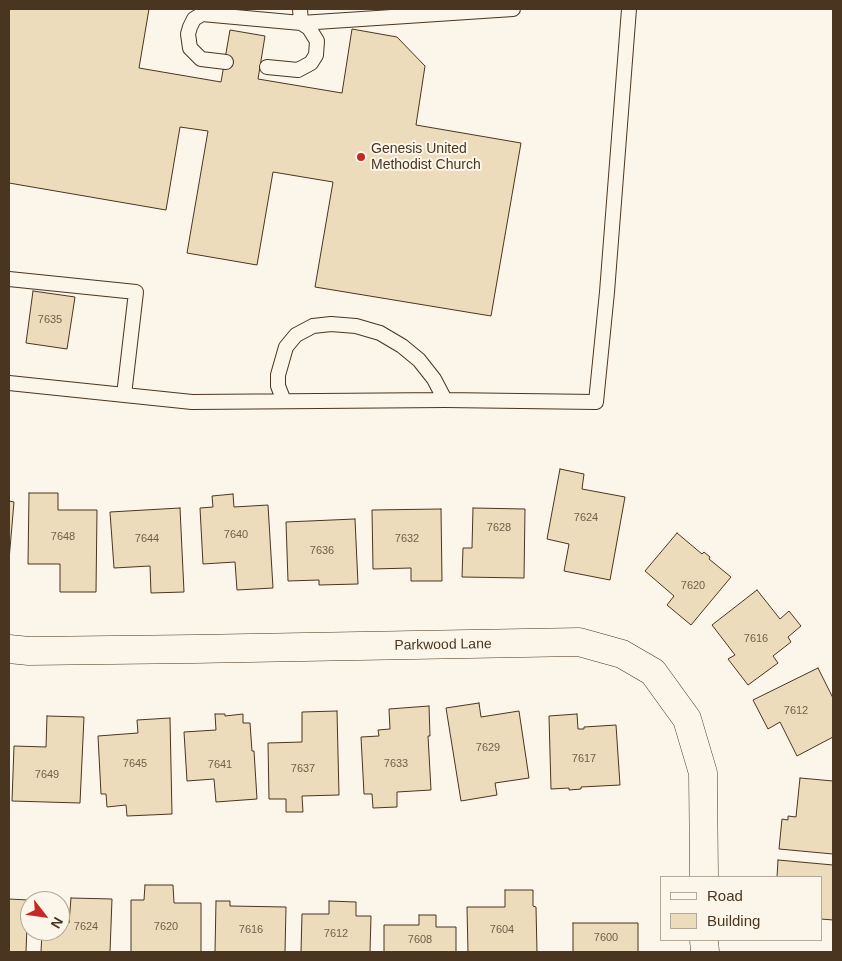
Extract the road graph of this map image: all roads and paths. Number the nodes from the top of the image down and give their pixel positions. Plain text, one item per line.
1 (513, 9) edge
2 (629, 9) edge
3 (300, 16) edge
4 (226, 62) dead end
5 (267, 67) dead end
6 (9, 279) edge
7 (9, 383) edge
8 (124, 395) junction
9 (445, 400) junction
10 (284, 401) junction
11 (9, 649) edge
12 (704, 876) edge

1 - 3 lane
2 - 9 lane
3 - 4 lane
3 - 5 lane
6 - 8 lane
7 - 8 lane
8 - 10 lane
9 - 10 lane
9 - 10 lane
11 - 12 street, Parkwood Lane

